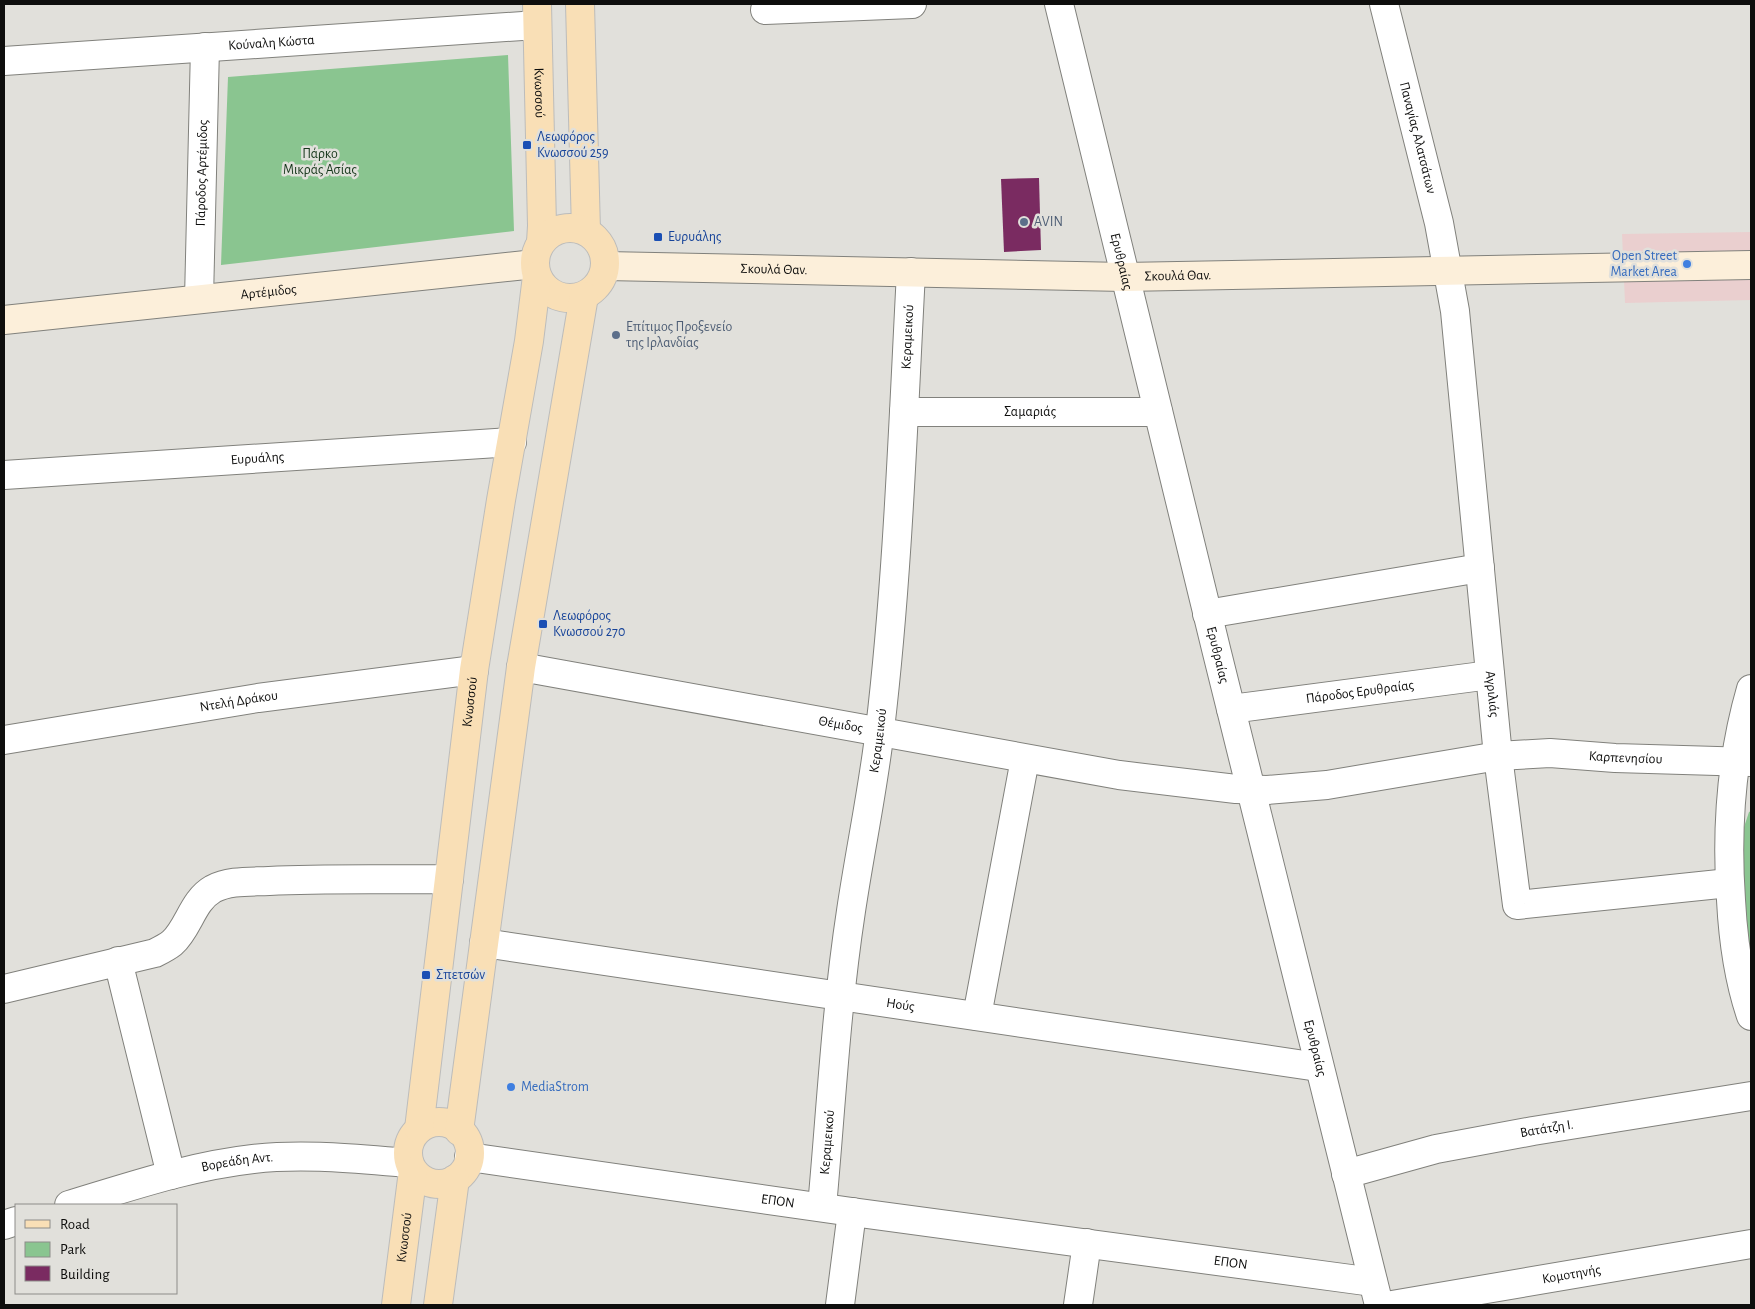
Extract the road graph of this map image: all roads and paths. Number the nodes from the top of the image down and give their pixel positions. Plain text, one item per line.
1 (580, 4) edge
2 (912, 4) edge
3 (1059, 4) edge
4 (1384, 4) edge
5 (765, 10) dead end
6 (537, 14) edge
7 (204, 47) junction
8 (4, 61) edge
9 (586, 231) junction
10 (538, 261) junction
11 (1751, 264) edge
12 (606, 266) junction
13 (1449, 271) junction
14 (911, 272) junction
15 (1124, 278) junction
16 (584, 296) junction
17 (200, 299) junction
18 (4, 320) edge
19 (904, 412) junction
20 (1158, 412) junction
21 (512, 442) junction
22 (4, 475) edge
23 (1480, 568) junction
24 (1207, 614) junction
25 (521, 667) junction
26 (474, 670) junction
27 (1490, 675) junction
28 (1751, 689) edge
29 (1231, 709) junction
30 (880, 732) junction
31 (4, 740) edge
32 (1498, 756) junction
33 (1025, 758) junction
34 (1743, 761) edge
35 (1251, 790) junction
36 (449, 879) junction
37 (1729, 883) junction
38 (484, 943) junction
39 (118, 961) junction
40 (4, 989) edge
41 (840, 996) junction
42 (977, 1016) junction
43 (1751, 1016) edge
44 (1318, 1067) junction
45 (1751, 1096) edge
46 (419, 1129) junction
47 (460, 1131) junction
48 (411, 1167) junction
49 (462, 1168) junction
50 (1346, 1174) junction
51 (171, 1175) junction
52 (72, 1204) edge
53 (822, 1207) junction
54 (852, 1212) junction
55 (1087, 1243) junction
56 (1751, 1244) edge
57 (1376, 1294) edge
58 (396, 1305) edge
59 (438, 1305) edge
60 (840, 1305) edge
61 (1078, 1305) edge
62 (1392, 1305) edge

1 - 9 main road
2 - 5 street
3 - 15 street, Ερυθραίας
4 - 13 street, Παναγίας Αλατσάτων
6 - 7 street, Κούναλη Κώστα
6 - 10 main road, Κνωσσού
7 - 8 street, Κούναλη Κώστα
7 - 17 street, Πάροδος Αρτέμιδος
9 - 10 main road
9 - 12 main road
10 - 16 main road
10 - 17 street, Αρτέμιδος
10 - 21 main road, Κνωσσού
11 - 13 street, Σκουλά Θαν.
12 - 14 street, Σκουλά Θαν.
12 - 16 main road
13 - 15 street, Σκουλά Θαν.
13 - 23 street, Αγριλιάς
14 - 15 street, Σκουλά Θαν.
14 - 19 street, Κεραμεικού
15 - 20 street, Ερυθραίας
16 - 25 main road
17 - 18 street, Αρτέμιδος
19 - 20 street, Σαμαριάς
19 - 30 street, Κεραμεικού
20 - 24 street, Ερυθραίας
21 - 22 street, Ευρυάλης
21 - 26 main road, Κνωσσού
23 - 24 street
23 - 27 street, Αγριλιάς
24 - 29 street, Ερυθραίας
25 - 30 street, Θέμιδος
25 - 38 main road
26 - 31 street, Ντελή Δράκου
26 - 36 main road, Κνωσσού
27 - 29 street, Πάροδος Ερυθραίας
27 - 32 street, Αγριλιάς
28 - 34 street
29 - 35 street, Ερυθραίας
30 - 33 street, Θέμιδος
30 - 41 street, Κεραμεικού
32 - 34 street, Καρπενησίου
32 - 35 street, Καρπενησίου
32 - 37 street, Αγριλιάς
33 - 35 street, Θέμιδος
33 - 42 street
34 - 37 street
35 - 44 street, Ερυθραίας
36 - 39 street
36 - 46 main road, Κνωσσού
37 - 43 street
38 - 41 street, Ηούς
38 - 47 main road
39 - 40 street
39 - 51 street
41 - 42 street, Ηούς
41 - 53 street, Κεραμεικού
42 - 44 street, Ηούς
44 - 50 street, Ερυθραίας
45 - 50 street, Βατάτζη Ι.
46 - 47 main road
46 - 48 main road
47 - 49 main road
48 - 49 main road
48 - 51 street, Βορεάδη Αντ.
48 - 58 main road, Κνωσσού
49 - 53 street, ΕΠΟΝ
49 - 59 main road
50 - 57 street, Ερυθραίας
51 - 52 street, Βορεάδη Αντ.
53 - 54 street, ΕΠΟΝ
54 - 55 street, ΕΠΟΝ
54 - 60 street
55 - 57 street, ΕΠΟΝ
55 - 61 street
56 - 62 street, Κομοτηνής

